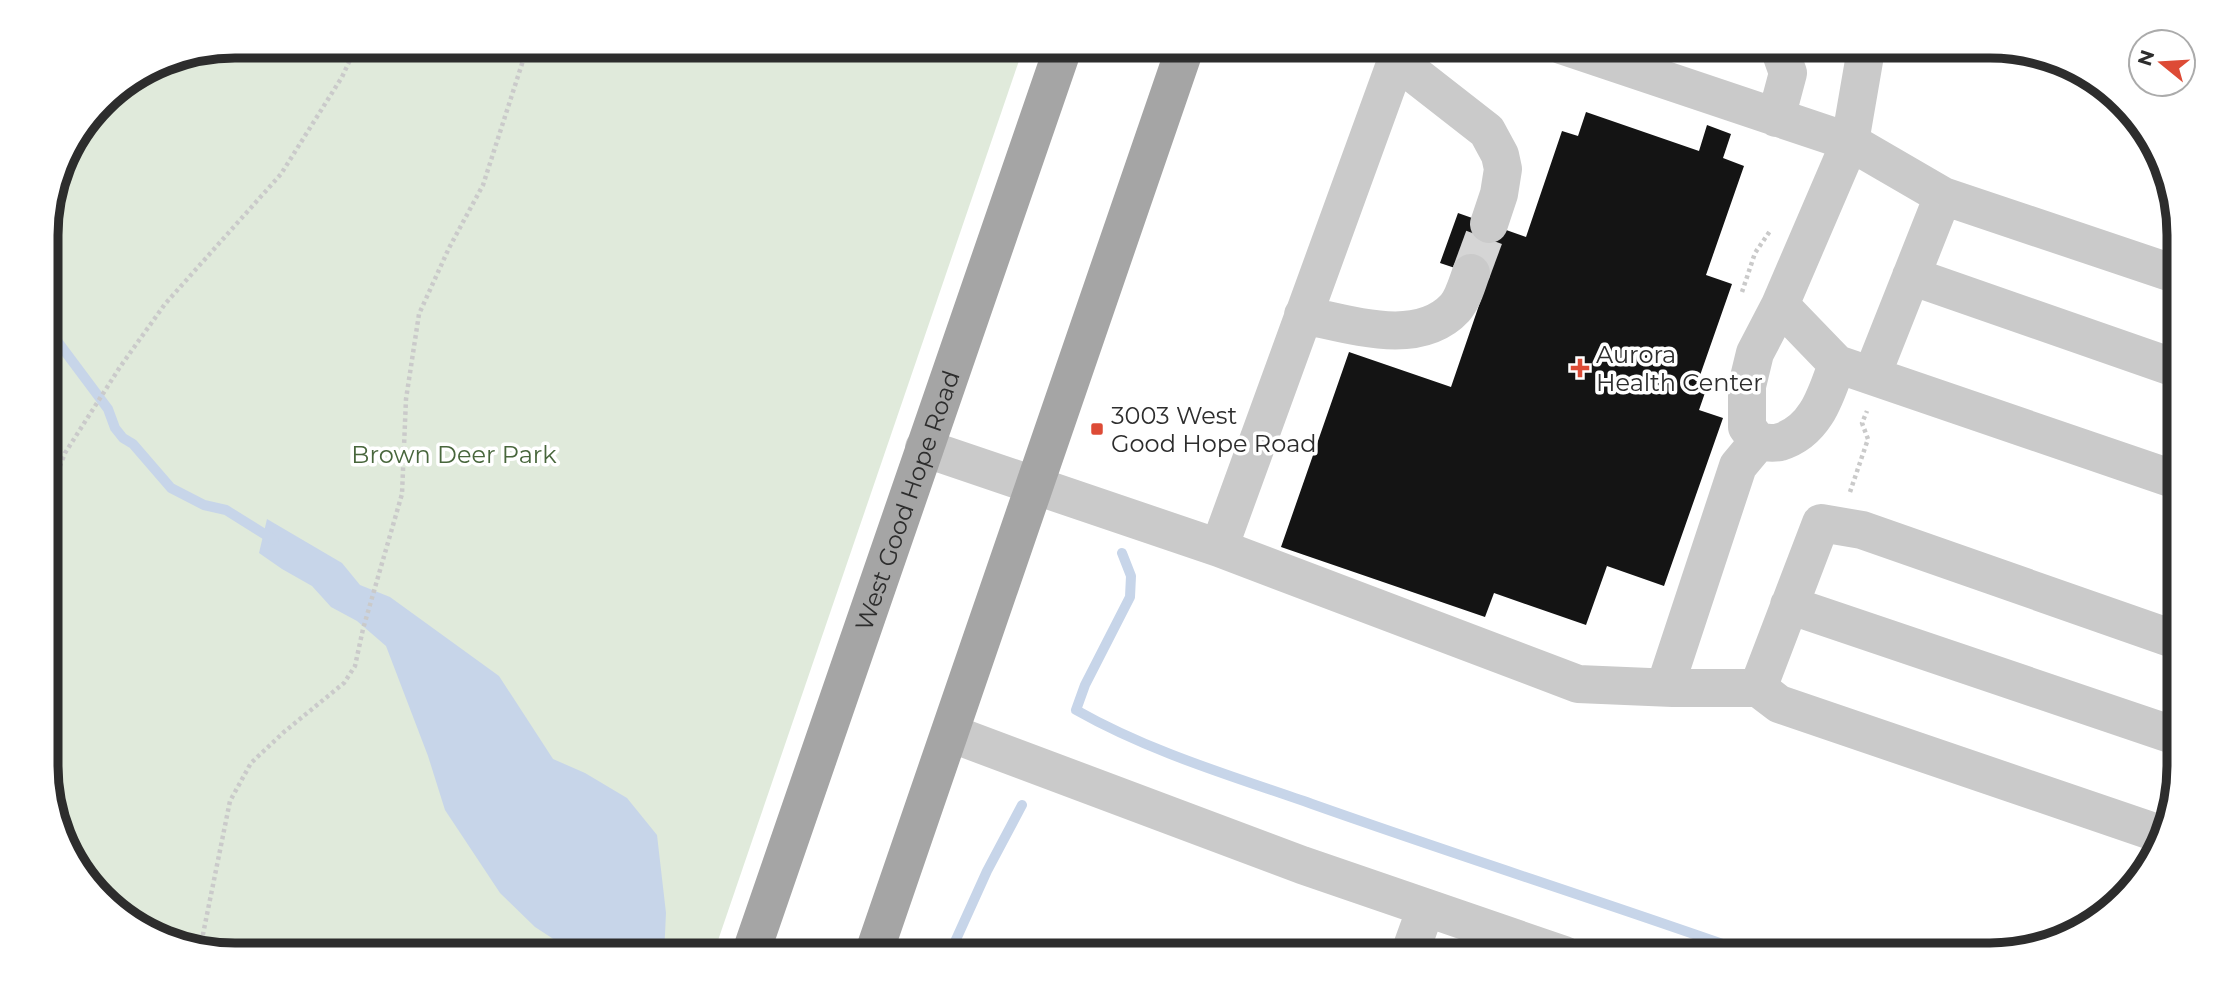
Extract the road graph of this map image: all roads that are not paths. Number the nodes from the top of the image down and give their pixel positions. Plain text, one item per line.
1 (1060, 58) edge
2 (1182, 58) edge
3 (1397, 58) edge
4 (1405, 58) edge
5 (1597, 58) edge
6 (1782, 58) edge
7 (1863, 58) edge
8 (1776, 118) junction
9 (1850, 142) junction
10 (1943, 196) junction
11 (1489, 224) tunnel mouth
12 (2167, 271) edge
13 (1471, 273) tunnel mouth
14 (1911, 276) junction
15 (1780, 305) junction
16 (1303, 315) junction
17 (2167, 365) edge
18 (1863, 372) junction
19 (1758, 442) junction
20 (924, 448) junction
21 (2167, 477) edge
22 (1035, 487) junction
23 (1219, 548) junction
24 (1789, 605) junction
25 (2167, 637) edge
26 (1665, 687) junction
27 (1758, 688) junction
28 (950, 733) junction
29 (2167, 733) edge
30 (2155, 832) edge
31 (1426, 908) junction
32 (754, 943) edge
33 (877, 943) edge
34 (1413, 943) edge
35 (1529, 943) edge

1 - 20 main road, West Good Hope Road
2 - 22 main road
3 - 16 lane
4 - 11 lane
5 - 8 lane
6 - 8 lane
7 - 9 lane
8 - 9 lane
9 - 10 lane
9 - 15 lane
10 - 12 lane
10 - 14 lane
13 - 16 lane
14 - 17 lane
14 - 18 lane
15 - 18 lane
15 - 19 lane
16 - 23 lane
18 - 19 lane
18 - 21 lane
19 - 26 lane
20 - 22 lane
20 - 32 main road, West Good Hope Road
22 - 23 lane
22 - 28 main road
23 - 26 lane
24 - 25 lane
24 - 27 lane
24 - 29 lane
26 - 27 lane
27 - 30 lane
28 - 31 lane
28 - 33 main road
31 - 34 lane
31 - 35 lane

